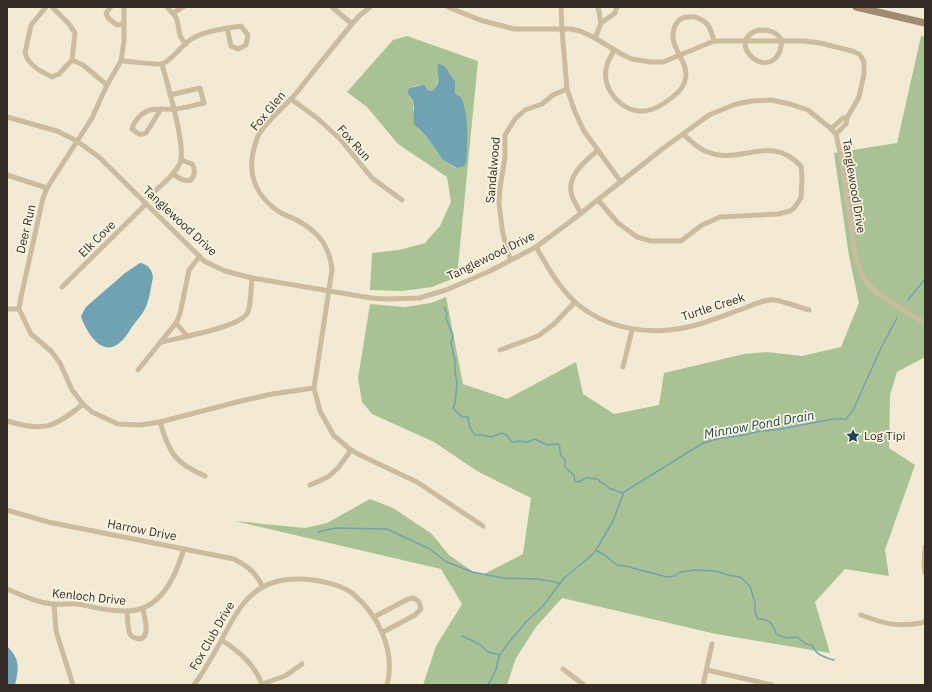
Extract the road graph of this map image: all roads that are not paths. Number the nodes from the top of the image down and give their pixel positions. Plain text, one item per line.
1 (46, 7) edge
2 (52, 7) edge
3 (110, 7) edge
4 (123, 7) edge
5 (167, 7) edge
6 (183, 7) edge
7 (332, 7) edge
8 (370, 7) edge
9 (448, 7) edge
10 (561, 7) edge
11 (598, 7) edge
12 (617, 7) edge
13 (856, 7) edge
14 (173, 13) junction
15 (601, 23) junction
16 (925, 23) edge
17 (124, 24) junction
18 (352, 24) junction
19 (227, 28) junction
20 (562, 30) junction
21 (595, 38) junction
22 (714, 41) junction
23 (745, 41) junction
24 (782, 41) junction
25 (186, 44) junction
26 (614, 50) junction
27 (679, 56) junction
28 (72, 60) junction
29 (121, 61) junction
30 (162, 64) junction
31 (107, 85) junction
32 (567, 90) junction
33 (170, 95) junction
34 (292, 99) junction
35 (161, 109) junction
36 (174, 110) junction
37 (7, 117) edge
38 (847, 118) junction
39 (830, 129) junction
40 (683, 134) junction
41 (836, 134) junction
42 (77, 141) junction
43 (597, 151) junction
44 (181, 160) junction
45 (173, 174) junction
46 (7, 175) edge
47 (621, 182) junction
48 (47, 188) junction
49 (153, 193) dead end
50 (402, 200) dead end
51 (598, 200) junction
52 (146, 204) junction
53 (581, 213) junction
54 (536, 247) junction
55 (200, 256) junction
56 (511, 260) junction
57 (252, 278) junction
58 (62, 288) dead end
59 (329, 291) junction
60 (575, 302) junction
61 (7, 309) edge
62 (19, 309) junction
63 (810, 310) dead end
64 (925, 322) edge
65 (176, 323) junction
66 (632, 330) junction
67 (186, 336) junction
68 (162, 342) junction
69 (500, 350) dead end
70 (623, 367) dead end
71 (138, 370) dead end
72 (314, 388) junction
73 (83, 404) junction
74 (7, 421) edge
75 (160, 422) junction
76 (351, 450) junction
77 (205, 476) dead end
78 (310, 486) dead end
79 (7, 510) edge
80 (483, 526) dead end
81 (925, 547) edge
82 (184, 549) junction
83 (925, 573) edge
84 (263, 586) junction
85 (7, 589) edge
86 (54, 604) junction
87 (143, 609) junction
88 (127, 611) junction
89 (861, 615) dead end
90 (374, 617) junction
91 (925, 621) edge
92 (382, 632) junction
93 (222, 640) junction
94 (712, 644) dead end
95 (302, 664) dead end
96 (563, 670) dead end
97 (707, 670) junction
98 (73, 685) edge
99 (194, 685) edge
100 (262, 685) edge
101 (387, 685) edge
102 (584, 685) edge
103 (703, 685) edge
104 (772, 685) edge

1 - 28 street
2 - 28 street
3 - 17 street
4 - 17 street
5 - 14 street
6 - 14 street
7 - 18 street
8 - 18 street, Fox Glen
9 - 20 street
10 - 20 street
11 - 15 street
12 - 15 street
13 - 16 street
14 - 25 street
15 - 21 street
17 - 29 street
18 - 34 street, Fox Glen
19 - 19 street
19 - 25 street
20 - 21 street
20 - 32 street
21 - 26 street
22 - 23 street
22 - 27 street
22 - 27 street
23 - 24 street
23 - 24 street
23 - 24 street
24 - 38 street
25 - 30 street
26 - 27 street
26 - 27 street
28 - 31 street
29 - 30 street
29 - 31 street, Deer Run
30 - 33 street
31 - 42 street, Deer Run
32 - 43 street
32 - 56 street, Sandalwood
33 - 36 street
33 - 36 street
34 - 50 street, Fox Run
34 - 59 street, Fox Glen
35 - 35 street
35 - 36 street
36 - 44 street
37 - 42 street, Tanglewood Drive
38 - 39 street
38 - 41 street
39 - 40 street, Tanglewood Drive
39 - 41 street, Tanglewood Drive
40 - 47 street, Tanglewood Drive
40 - 51 street
41 - 64 street, Tanglewood Drive
42 - 48 street, Deer Run
42 - 52 street, Tanglewood Drive
43 - 47 street
43 - 53 street
44 - 45 street
44 - 45 street
45 - 49 street
46 - 48 street
47 - 51 street, Tanglewood Drive
48 - 62 street, Deer Run
51 - 53 street, Tanglewood Drive
52 - 55 street, Tanglewood Drive
52 - 58 street, Elk Cove
53 - 54 street, Tanglewood Drive
54 - 56 street, Tanglewood Drive
54 - 60 street, Turtle Creek
55 - 57 street, Tanglewood Drive
55 - 65 street
56 - 59 street, Tanglewood Drive
57 - 59 street, Tanglewood Drive
57 - 67 street
59 - 72 street, Fox Glen
60 - 66 street, Turtle Creek
60 - 69 street
61 - 62 street
62 - 73 street
63 - 66 street, Turtle Creek
65 - 67 street
65 - 68 street
66 - 70 street
67 - 68 street
68 - 71 street
72 - 75 street
72 - 76 street
73 - 74 street
73 - 75 street
75 - 77 street
76 - 78 street
76 - 80 street
79 - 82 street, Harrow Drive
81 - 83 street
82 - 84 street, Harrow Drive
82 - 87 street, Kenloch Drive
84 - 90 street, Fox Club Drive
84 - 93 street, Fox Club Drive
85 - 86 street, Kenloch Drive
86 - 88 street, Kenloch Drive
86 - 98 street
87 - 88 street, Kenloch Drive
87 - 88 street
89 - 91 street
90 - 92 street, Fox Club Drive
90 - 92 street
92 - 101 street, Fox Club Drive
93 - 99 street, Fox Club Drive
93 - 100 street
94 - 97 street
95 - 100 street
96 - 102 street
97 - 103 street
97 - 104 street

